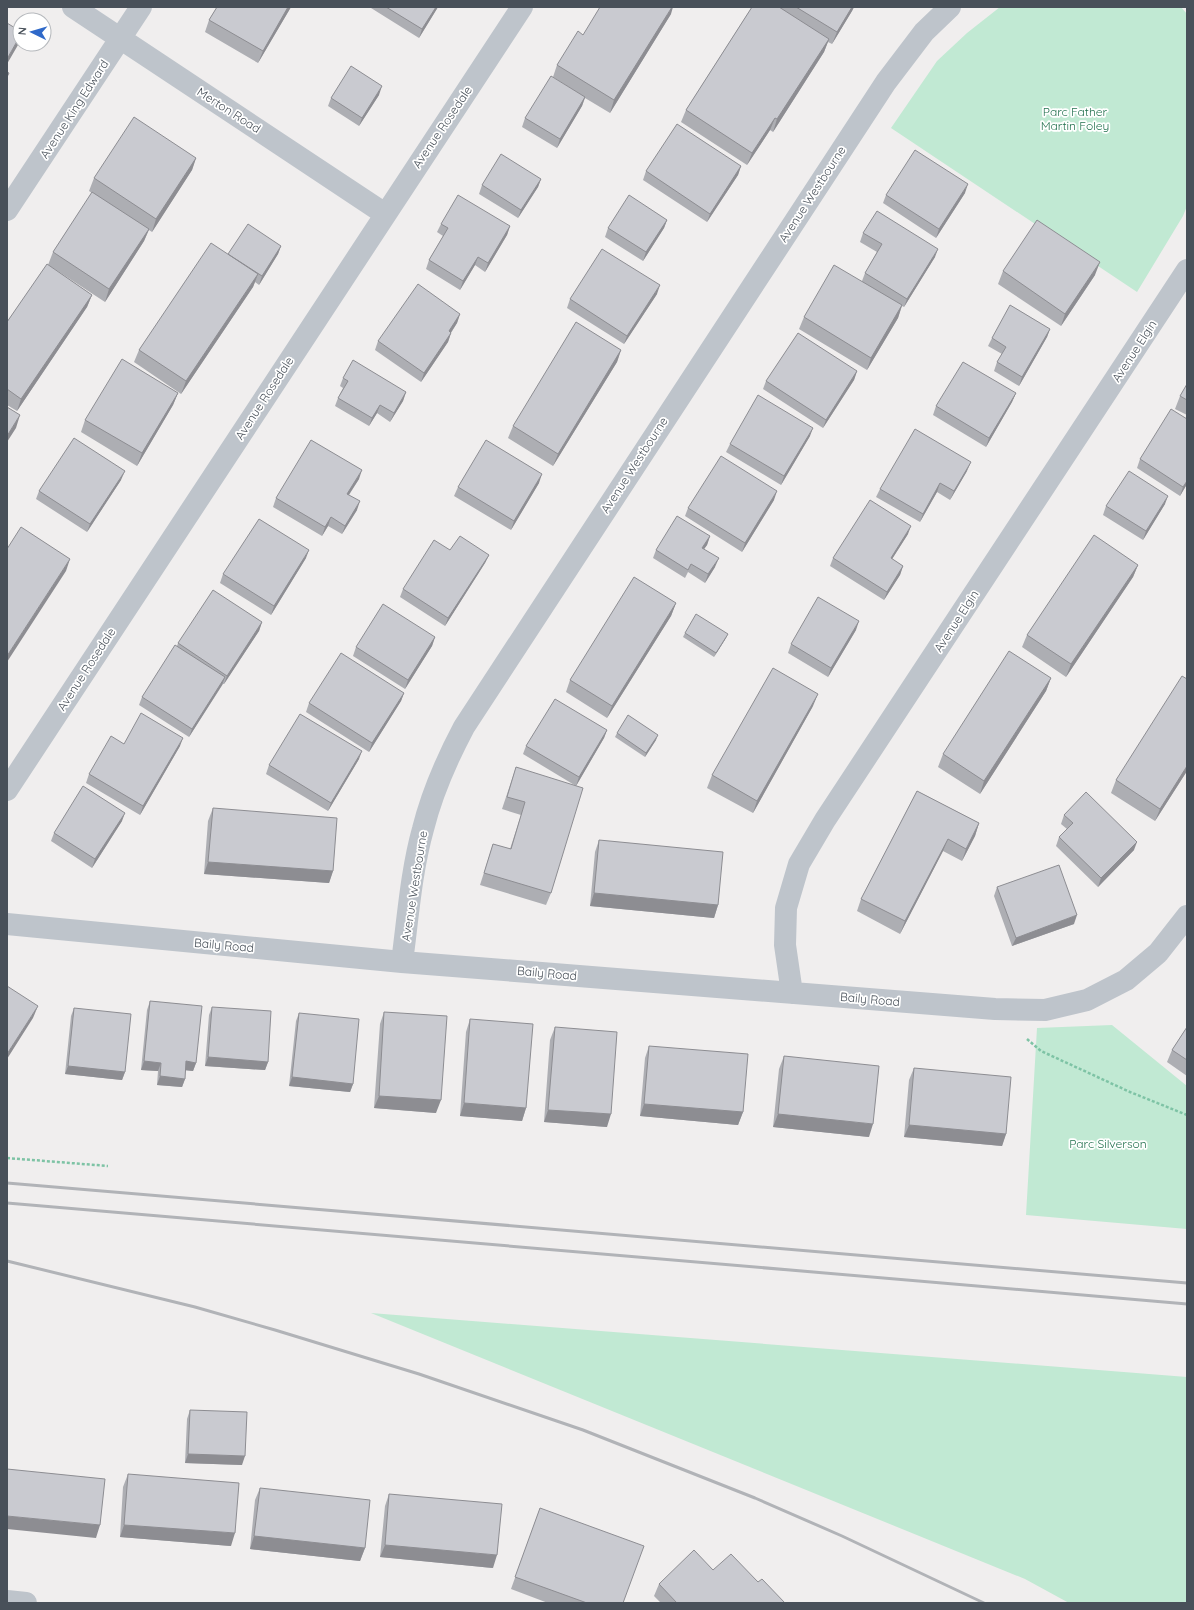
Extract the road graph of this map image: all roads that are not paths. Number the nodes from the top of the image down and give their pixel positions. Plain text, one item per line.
1 (74, 7) edge
2 (141, 7) edge
3 (522, 7) edge
4 (950, 7) edge
5 (120, 38) junction
6 (7, 210) edge
7 (385, 214) junction
8 (1187, 270) edge
9 (7, 790) edge
10 (1187, 916) edge
11 (7, 924) edge
12 (402, 962) junction
13 (792, 993) junction
14 (7, 1601) edge
15 (26, 1603) edge

1 - 5 street, Merton Road
2 - 5 street, Avenue King Edward
3 - 7 street, Avenue Rosedale
4 - 12 street, Avenue Westbourne
5 - 6 street, Avenue King Edward
5 - 7 street, Merton Road
7 - 9 street, Avenue Rosedale
8 - 13 street, Avenue Elgin
10 - 13 street, Baily Road
11 - 12 street, Baily Road
12 - 13 street, Baily Road
14 - 15 street

